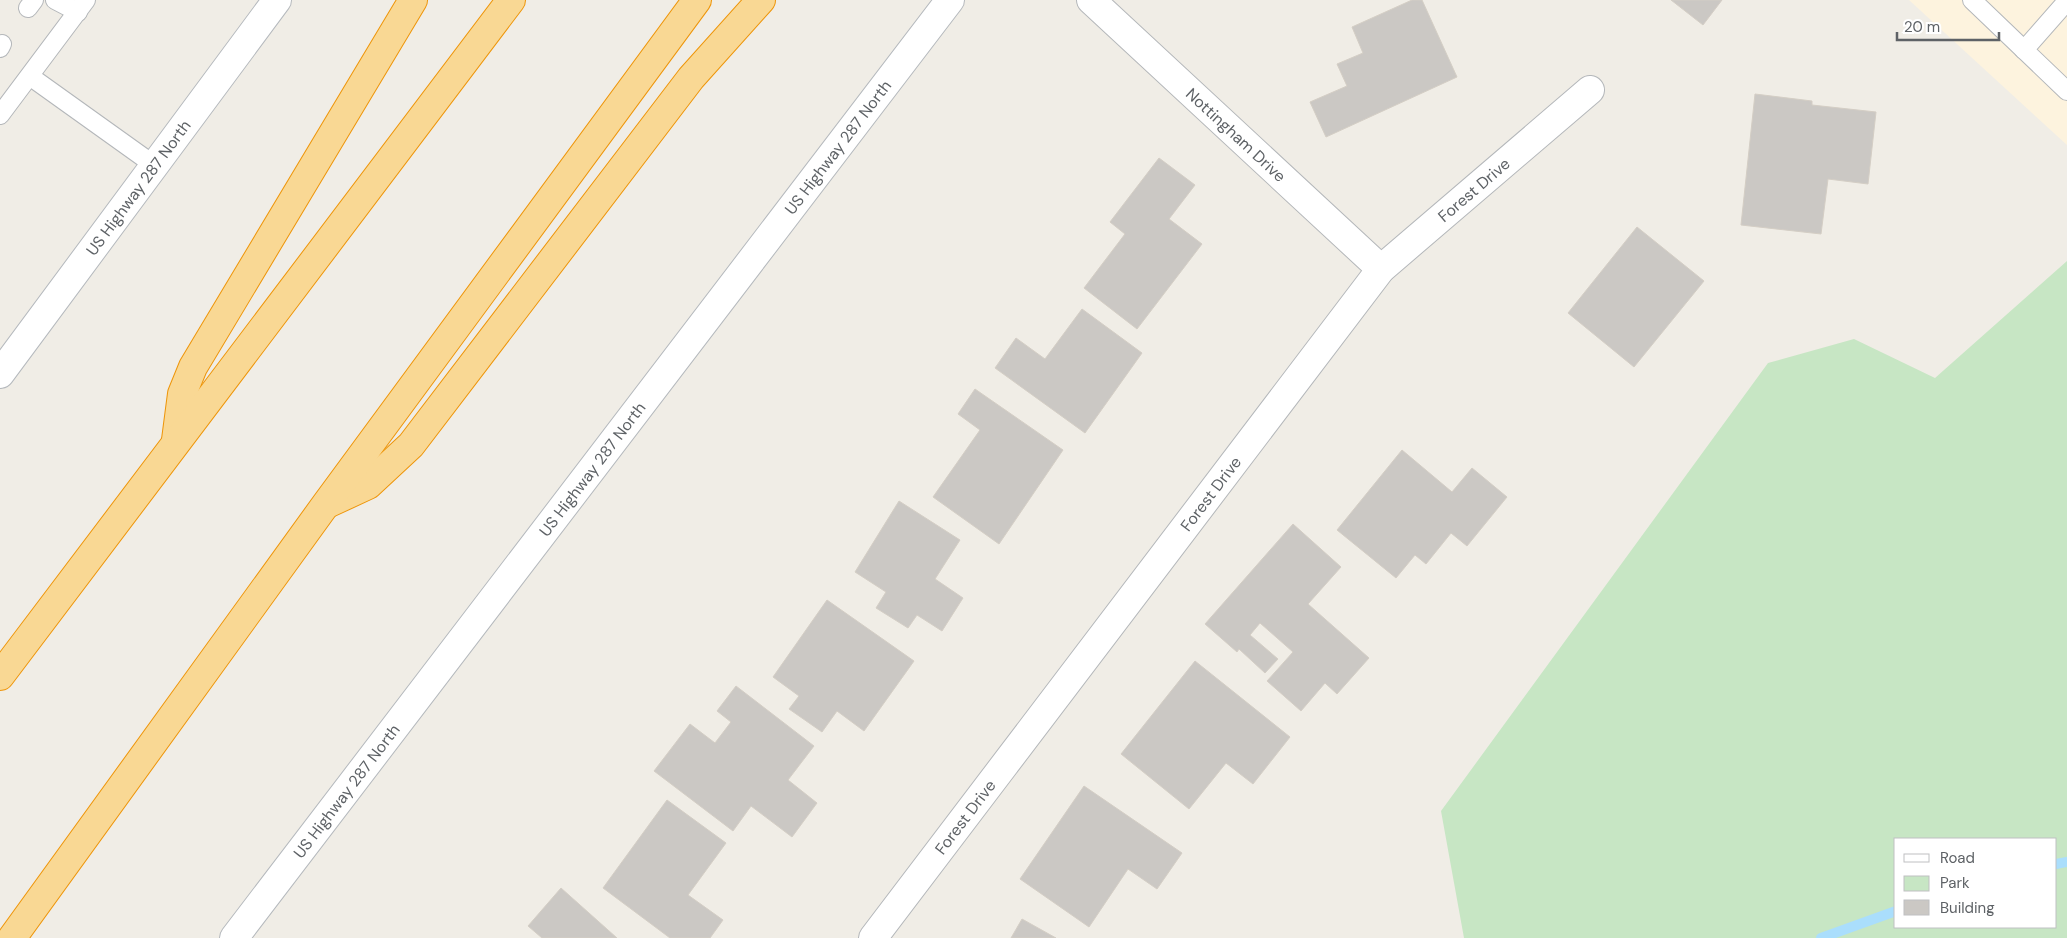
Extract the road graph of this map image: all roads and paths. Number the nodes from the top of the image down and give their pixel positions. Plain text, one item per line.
1 (55, 0) edge
2 (277, 0) edge
3 (413, 0) edge
4 (511, 0) edge
5 (697, 0) edge
6 (760, 0) edge
7 (950, 0) edge
8 (1091, 0) edge
9 (1972, 0) edge
10 (2067, 1) edge
11 (82, 6) edge
12 (2024, 50) junction
13 (31, 77) junction
14 (1590, 90) dead end
15 (2067, 91) edge
16 (4, 104) edge
17 (154, 165) junction
18 (1381, 269) junction
19 (0, 374) edge
20 (175, 441) junction
21 (326, 504) junction
22 (0, 676) edge
23 (12, 938) edge
24 (234, 938) edge
25 (873, 938) edge

1 - 11 lane
2 - 17 main road, US Highway 287 North
3 - 20 highway
4 - 20 highway
5 - 21 highway
6 - 21 highway
7 - 24 main road, US Highway 287 North
8 - 18 main road, Nottingham Drive
9 - 12 lane
10 - 12 lane
11 - 13 lane
12 - 15 lane
13 - 16 lane
13 - 17 lane
14 - 18 main road, Forest Drive
17 - 19 main road, US Highway 287 North
18 - 25 main road, Forest Drive
20 - 22 highway
21 - 23 highway

